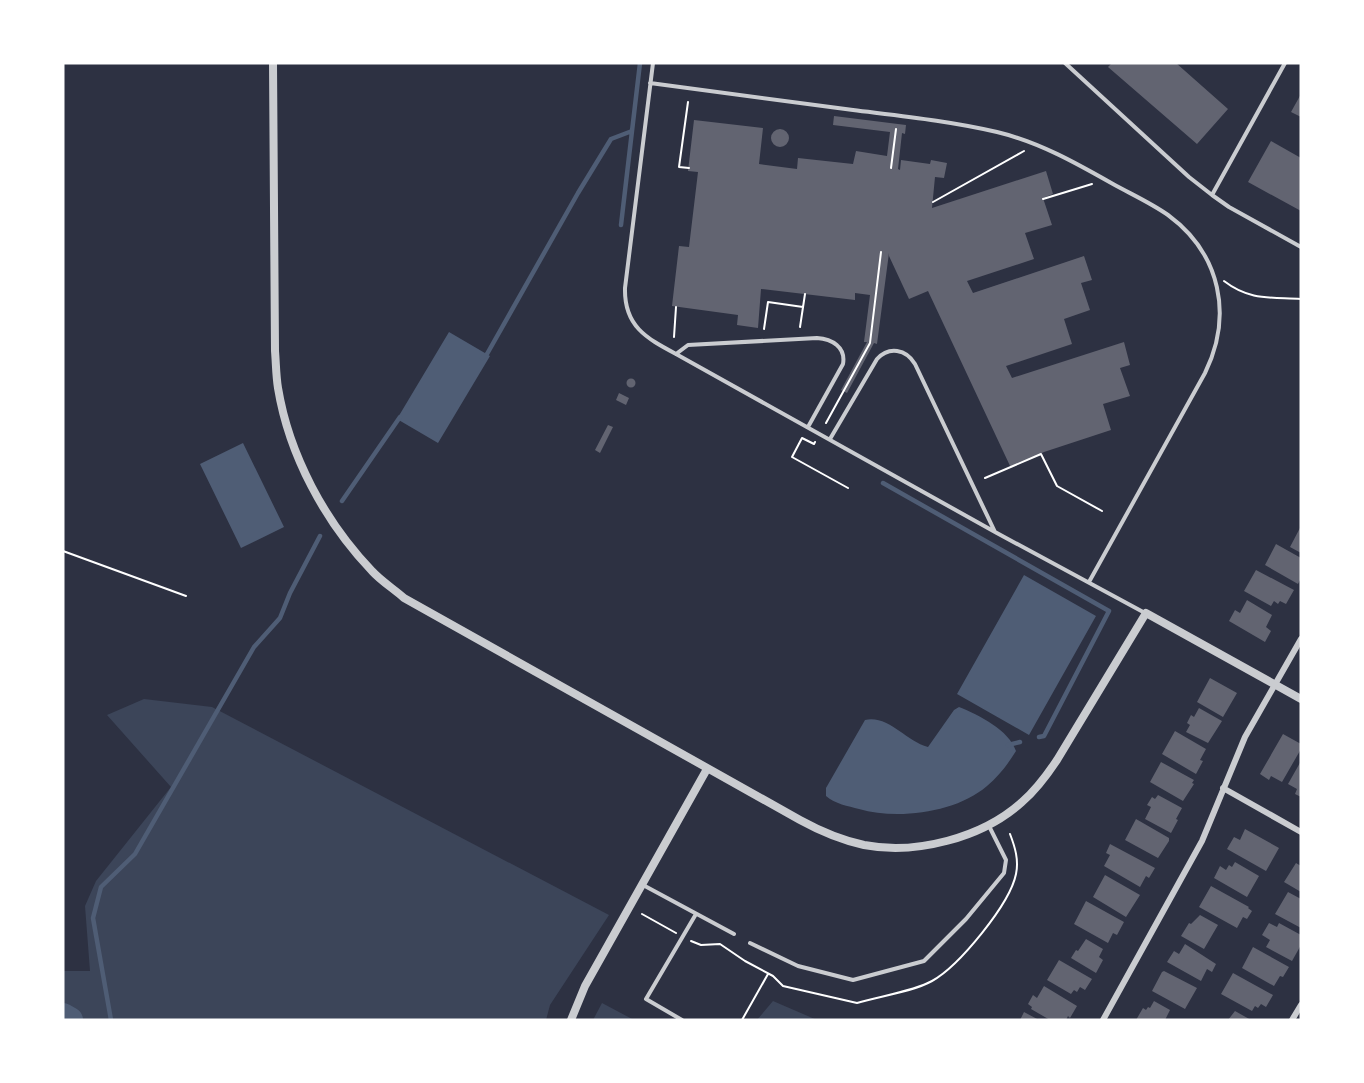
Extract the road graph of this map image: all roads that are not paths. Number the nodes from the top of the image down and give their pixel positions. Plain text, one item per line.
1 (273, 63) edge
2 (653, 63) edge
3 (1065, 63) edge
4 (1285, 63) edge
5 (650, 83) junction
6 (1212, 195) junction
7 (1301, 247) edge
8 (676, 354) junction
9 (808, 427) junction
10 (830, 439) junction
11 (995, 532) junction
12 (1089, 582) junction
13 (1146, 614) junction
14 (1301, 639) edge
15 (1275, 684) junction
16 (1301, 699) edge
17 (707, 769) junction
18 (1223, 788) junction
19 (988, 825) junction
20 (1301, 832) edge
21 (642, 884) junction
22 (696, 914) junction
23 (734, 934) dead end
24 (750, 943) dead end
25 (1301, 1005) edge
26 (571, 1020) edge
27 (682, 1020) edge
28 (1103, 1020) edge
29 (1292, 1020) edge

1 - 17 street
2 - 5 lane
3 - 6 lane
4 - 6 lane
5 - 8 lane
5 - 12 lane
6 - 7 lane
8 - 9 lane
8 - 9 lane
9 - 10 lane
10 - 11 lane
10 - 11 lane
11 - 12 lane
12 - 13 lane
13 - 15 street
13 - 19 street
14 - 15 street
15 - 16 street
15 - 18 street
17 - 19 street
17 - 21 street
18 - 20 street
18 - 28 street
19 - 24 lane
21 - 22 lane
21 - 26 street
22 - 23 lane
22 - 27 lane
25 - 29 street

